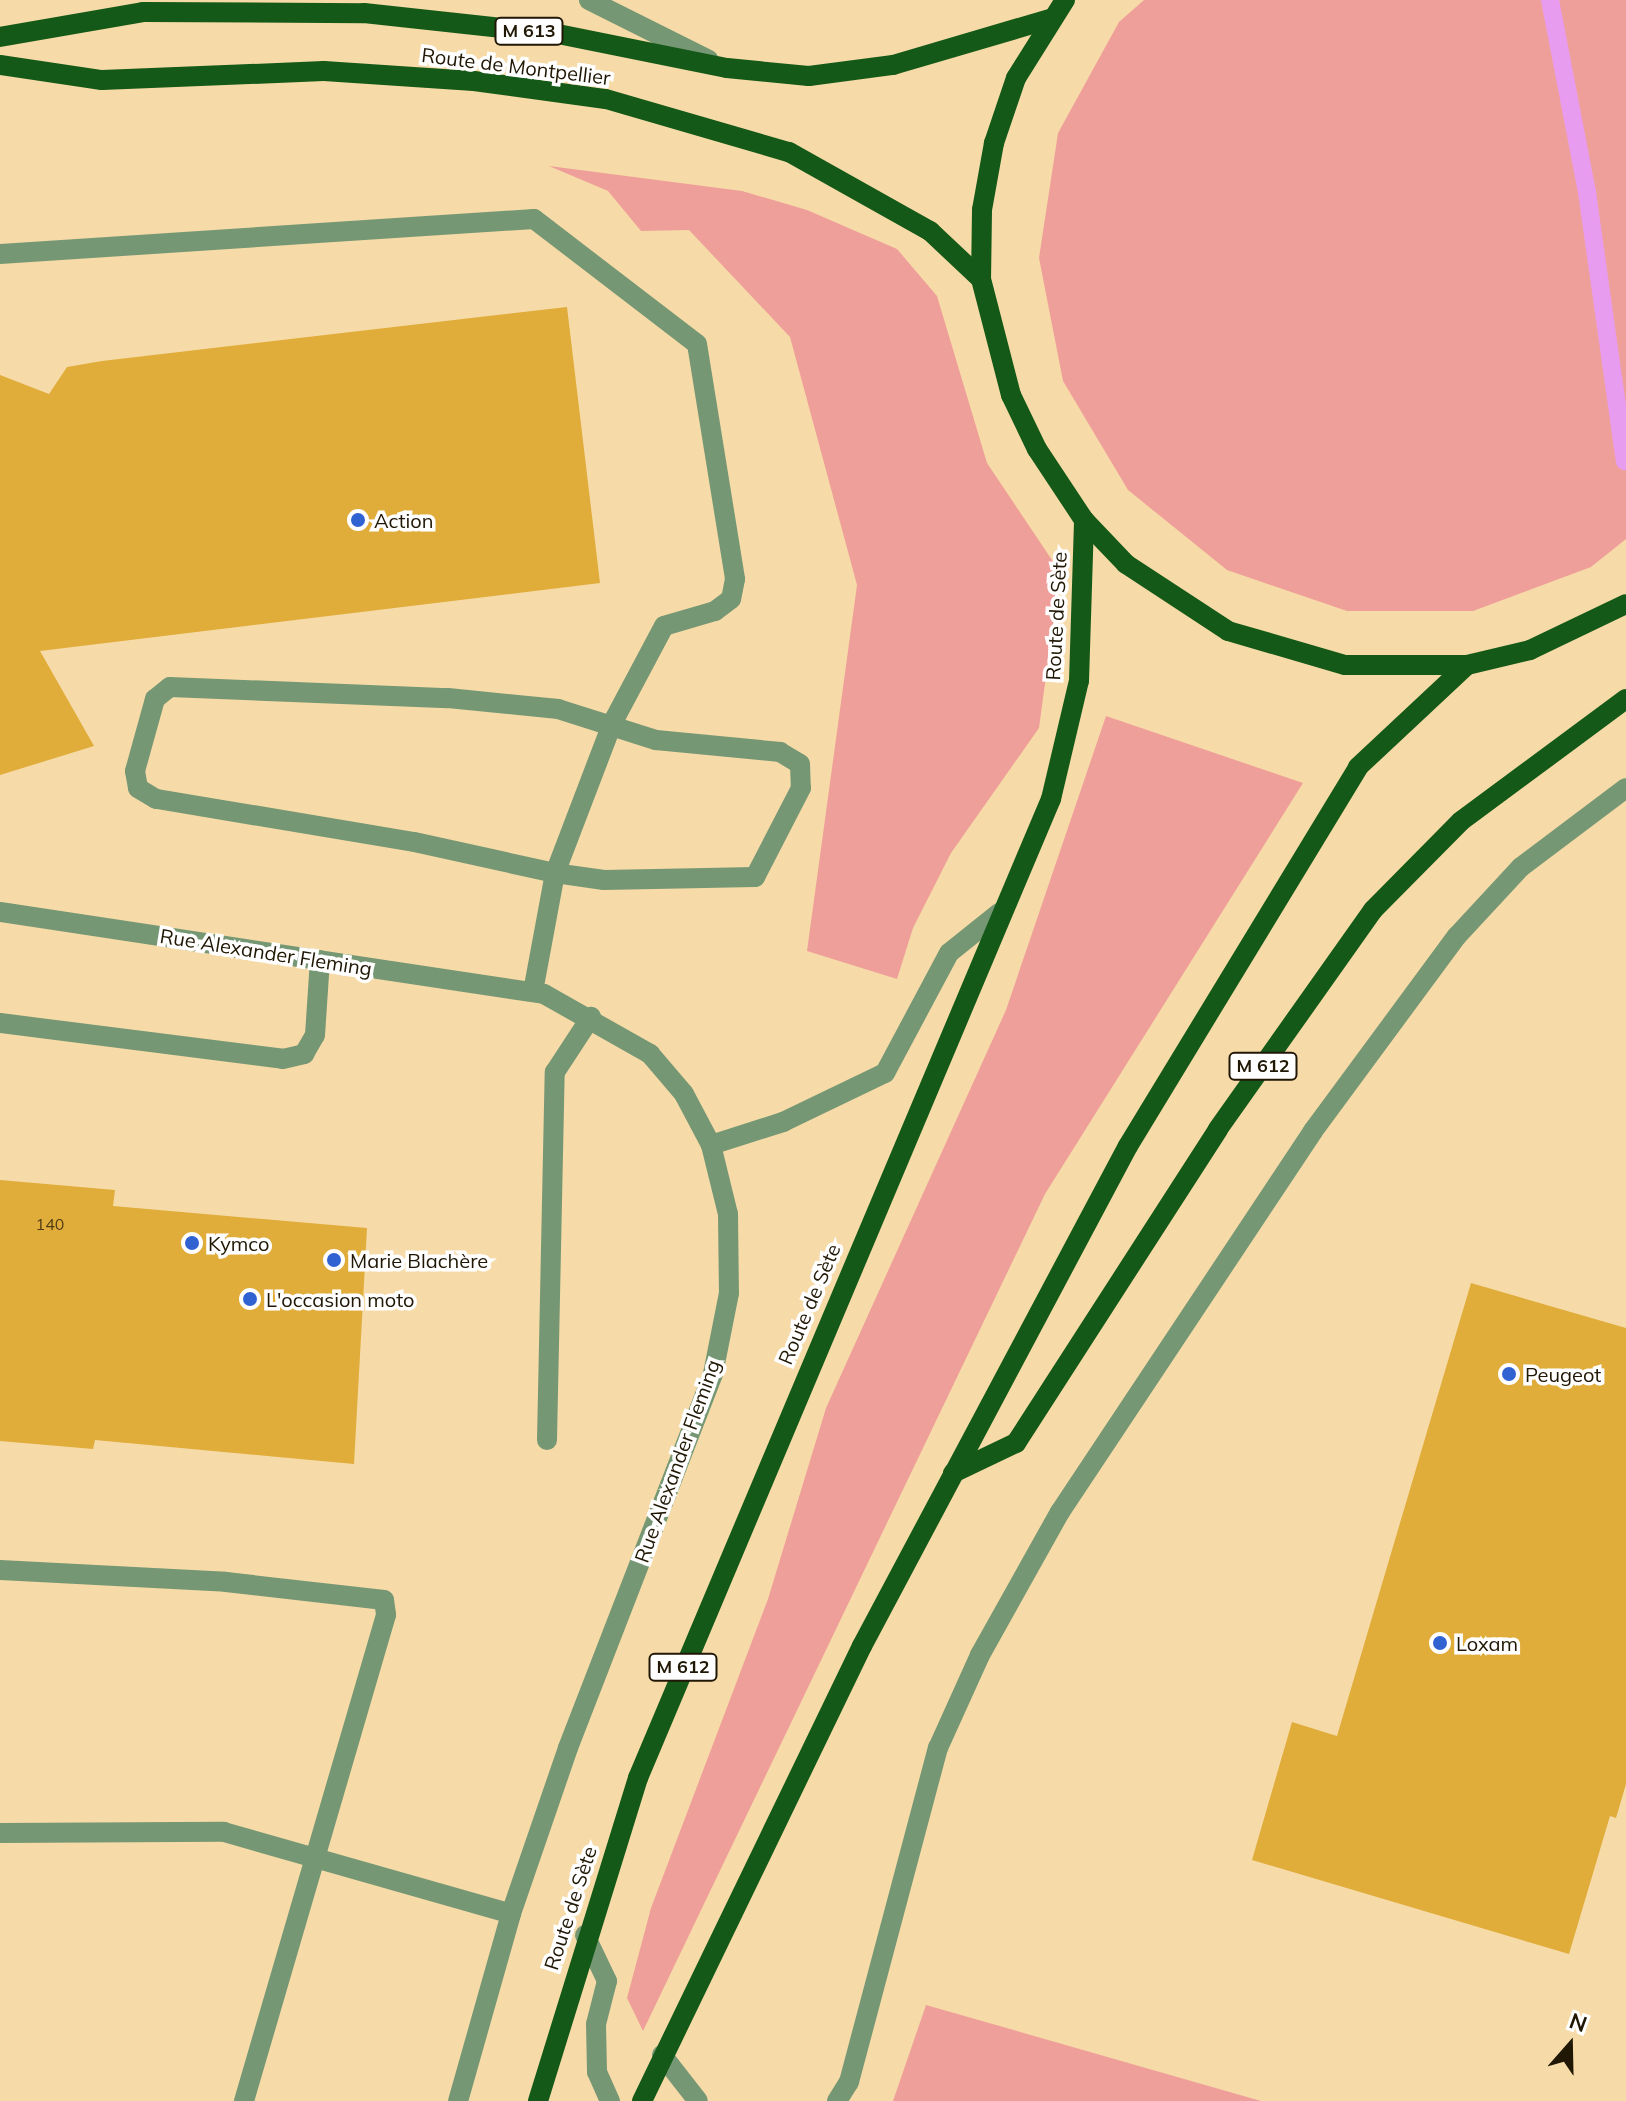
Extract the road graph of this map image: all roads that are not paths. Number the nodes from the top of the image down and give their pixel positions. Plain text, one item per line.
1 (589, 0) edge
2 (1065, 0) edge
3 (1049, 19) junction
4 (0, 37) edge
5 (0, 65) edge
6 (727, 68) junction
7 (0, 254) edge
8 (981, 279) junction
9 (1084, 520) junction
10 (1626, 604) edge
11 (1467, 665) junction
12 (1626, 699) edge
13 (612, 724) junction
14 (1626, 788) edge
15 (555, 873) junction
16 (0, 912) edge
17 (999, 913) junction
18 (320, 960) junction
19 (533, 992) junction
20 (591, 1017) junction
21 (0, 1023) edge
22 (711, 1145) junction
23 (547, 1440) dead end
24 (953, 1473) junction
25 (0, 1570) edge
26 (0, 1833) edge
27 (315, 1857) junction
28 (511, 1914) junction
29 (585, 1935) junction
30 (662, 2055) junction
31 (244, 2101) edge
32 (458, 2101) edge
33 (538, 2101) edge
34 (610, 2101) edge
35 (642, 2101) edge
36 (698, 2101) edge
37 (837, 2101) edge

1 - 6 street
2 - 3 main road
3 - 6 main road, Route de Montpellier / M 613
3 - 8 main road
4 - 6 main road, Route de Montpellier / M 613
5 - 8 main road, Route de Montpellier
7 - 13 street
8 - 9 main road
9 - 11 main road
9 - 17 main road, Route de Sète / M 612
10 - 11 main road
11 - 24 main road
12 - 24 main road, M 612
13 - 15 street
13 - 15 street
13 - 15 street
14 - 37 street
15 - 19 street
16 - 18 street, Rue Alexander Fleming
17 - 22 street
17 - 29 main road, Route de Sète / M 612
18 - 19 street, Rue Alexander Fleming
18 - 21 street
19 - 20 street, Rue Alexander Fleming
20 - 22 street, Rue Alexander Fleming
20 - 23 street
22 - 28 street, Rue Alexander Fleming
24 - 30 main road
25 - 27 street
26 - 27 street
27 - 28 street
27 - 31 street
28 - 32 street, Rue Alexander Fleming
29 - 33 main road, Route de Sète / M 612
29 - 34 street
30 - 35 main road
30 - 36 street

